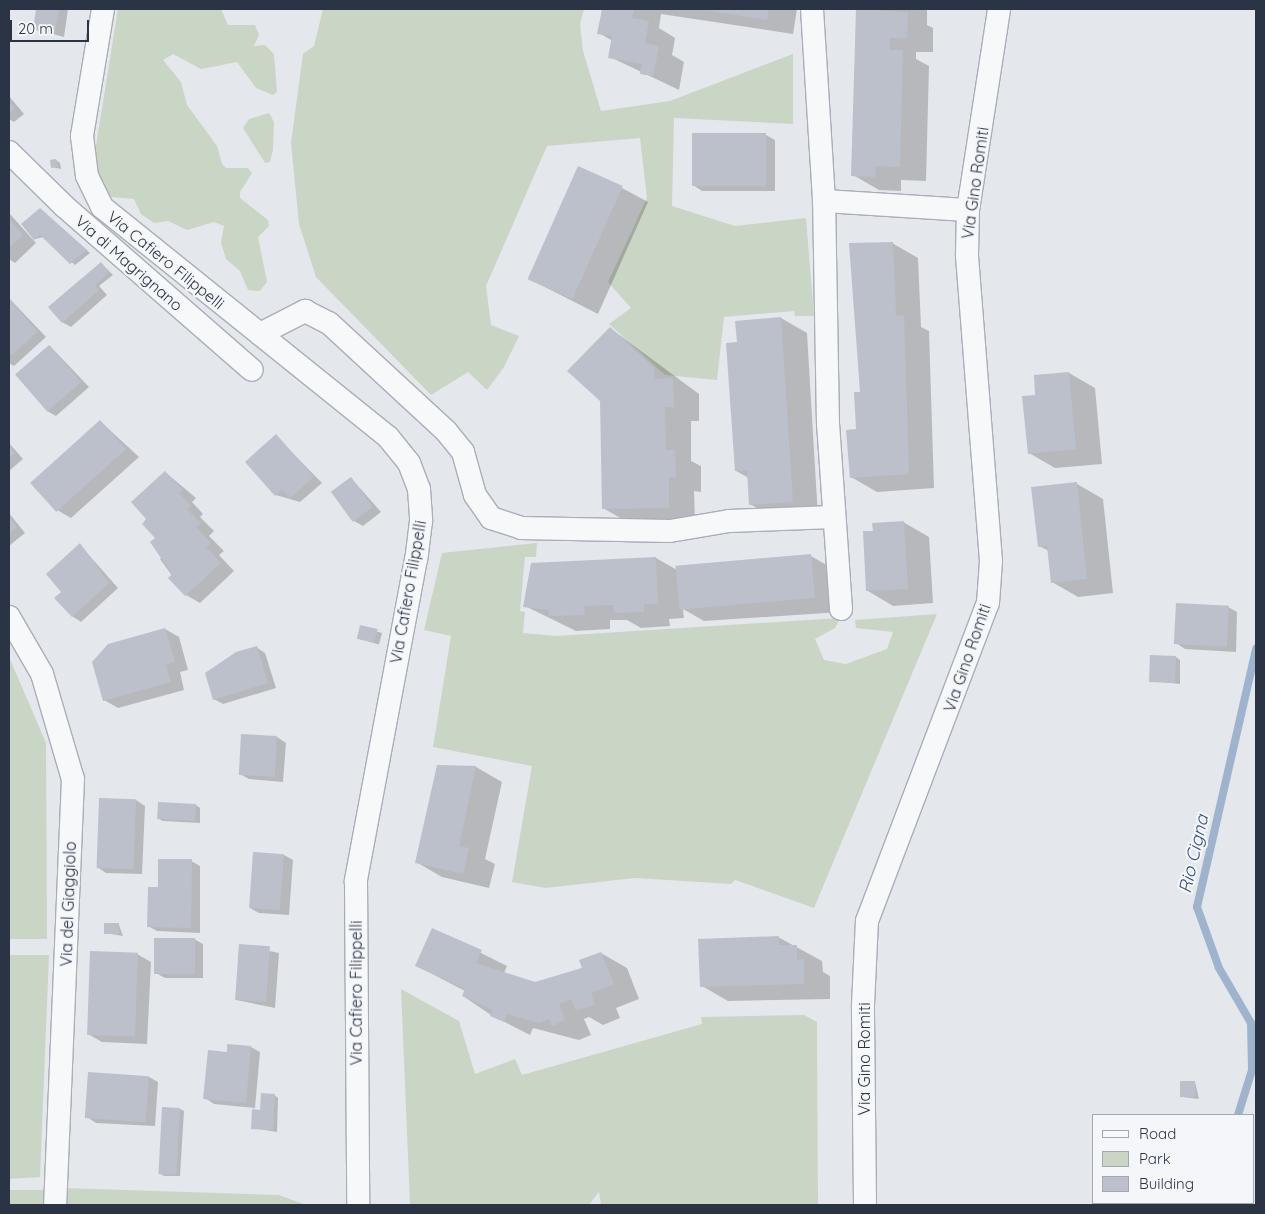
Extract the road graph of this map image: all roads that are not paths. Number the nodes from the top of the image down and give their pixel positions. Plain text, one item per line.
1 (103, 9) edge
2 (812, 9) edge
3 (999, 9) edge
4 (9, 152) edge
5 (824, 201) junction
6 (968, 210) junction
7 (260, 334) junction
8 (252, 370) dead end
9 (833, 517) junction
10 (841, 609) dead end
11 (9, 617) edge
12 (55, 1205) edge
13 (358, 1205) edge
14 (865, 1205) edge

1 - 7 street, Via Cafiero Filippelli
2 - 5 street
3 - 6 street, Via Gino Romiti
4 - 8 street, Via di Magrignano
5 - 6 street
5 - 9 street
6 - 14 street, Via Gino Romiti
7 - 9 street
7 - 13 street, Via Cafiero Filippelli
9 - 10 street
11 - 12 street, Via del Giaggiolo

